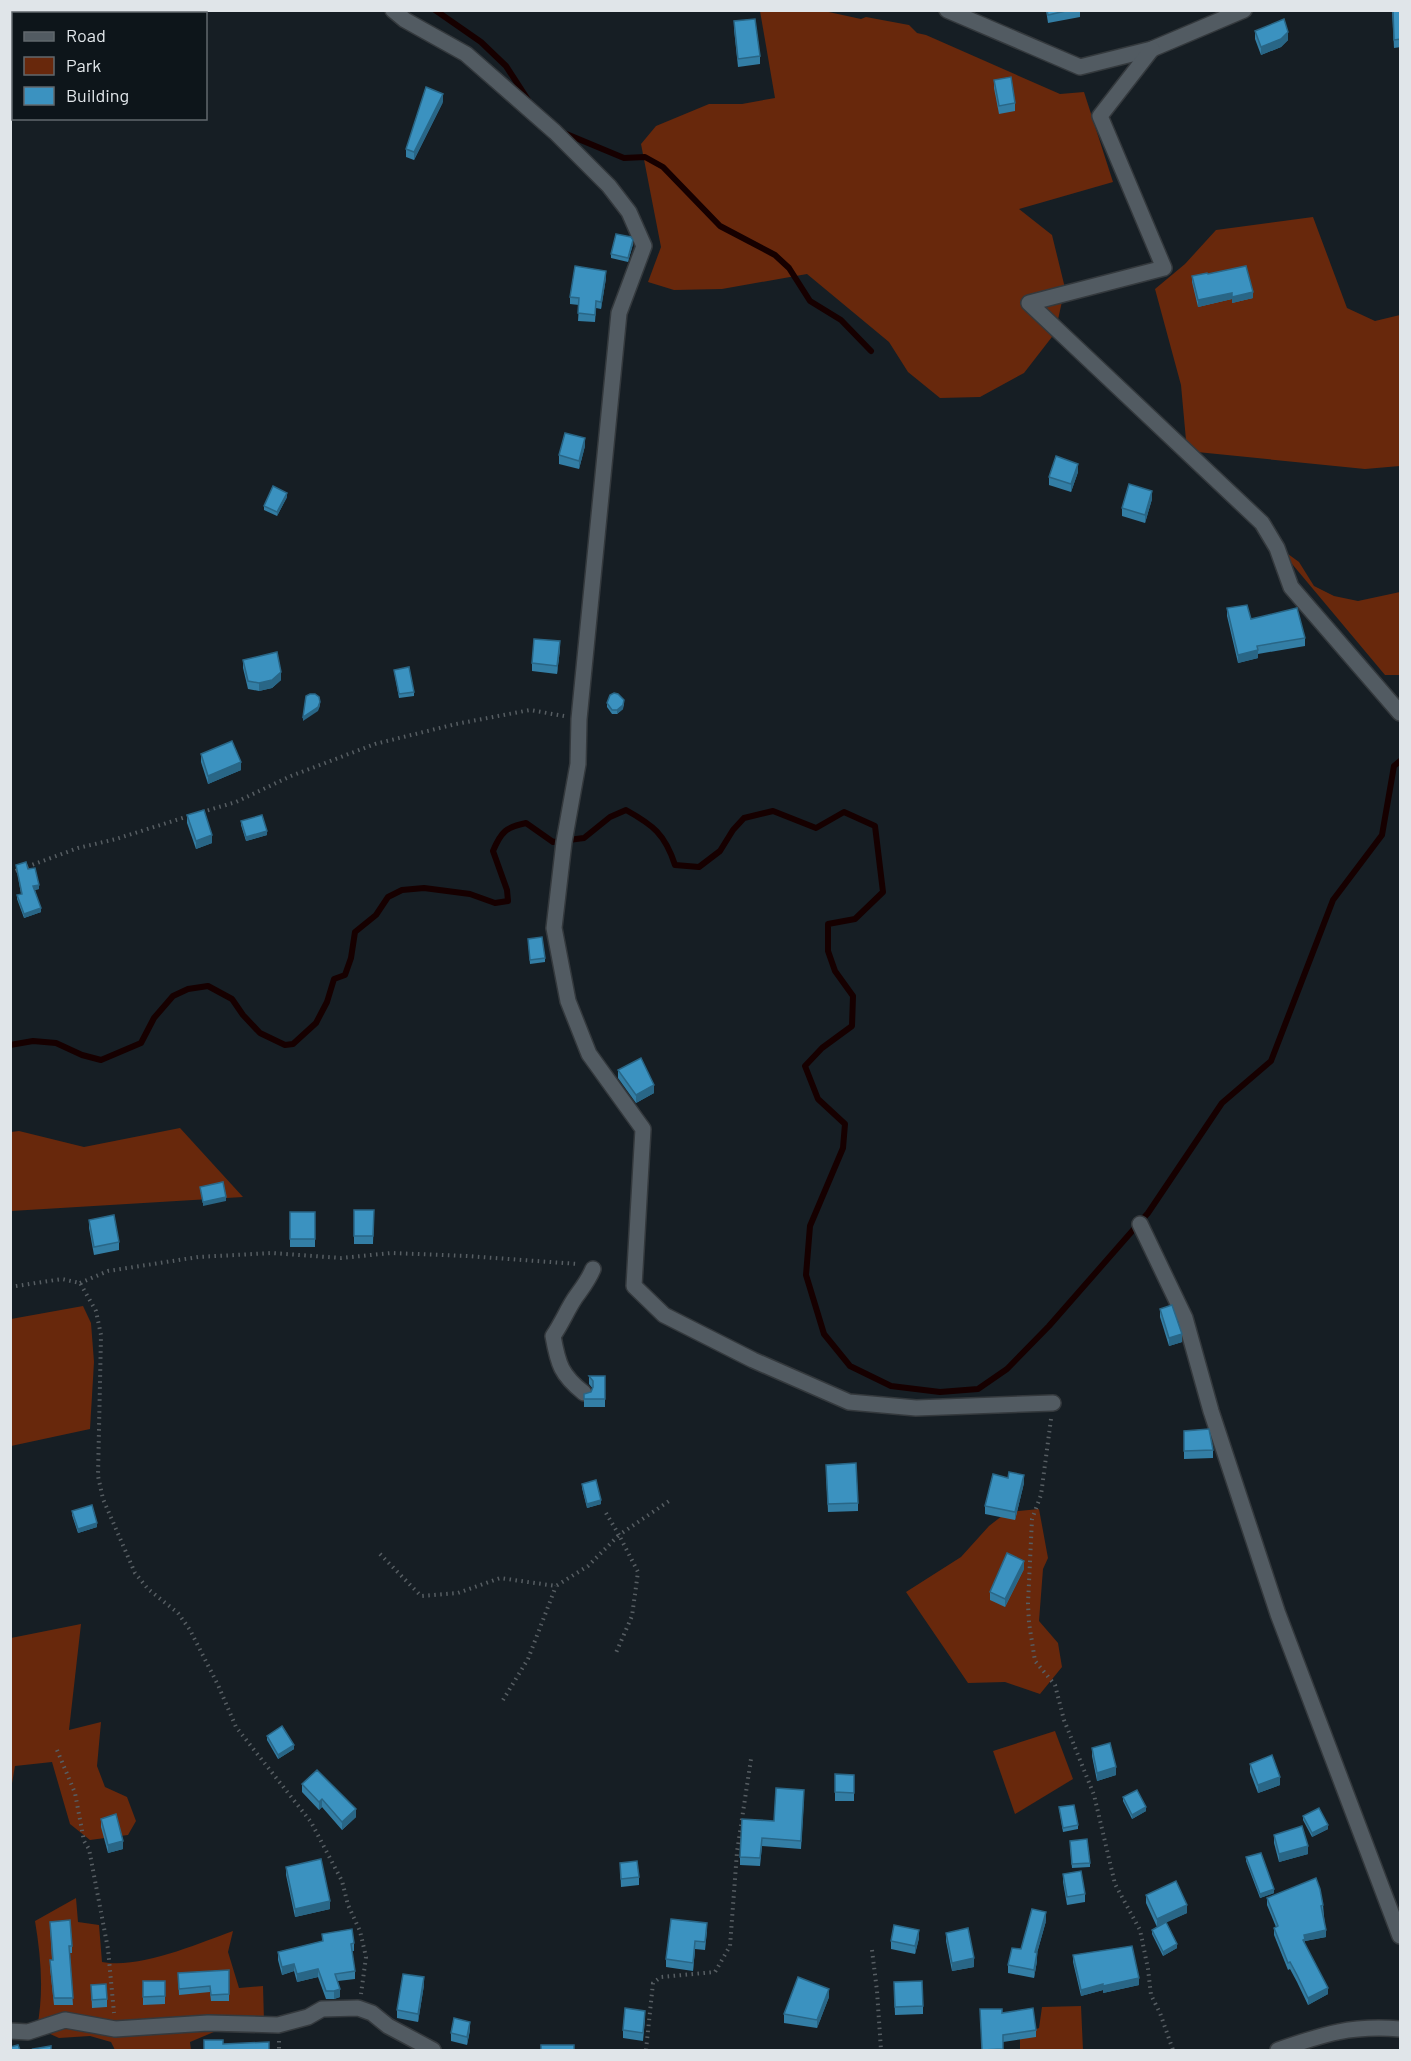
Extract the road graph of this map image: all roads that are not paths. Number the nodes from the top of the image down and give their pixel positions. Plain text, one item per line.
1 (393, 10) edge
2 (947, 10) edge
3 (1244, 10) edge
4 (1152, 49) junction
5 (1401, 713) edge
6 (1140, 1224) dead end
7 (593, 1269) road end
8 (584, 1393) edge
9 (1053, 1403) road end
10 (1401, 1936) edge
11 (1401, 2029) edge
12 (10, 2031) edge
13 (433, 2050) edge
14 (1278, 2050) edge

1 - 9 street
2 - 4 street
3 - 4 street
4 - 5 street
6 - 10 street
7 - 8 street
11 - 14 street
12 - 13 street

